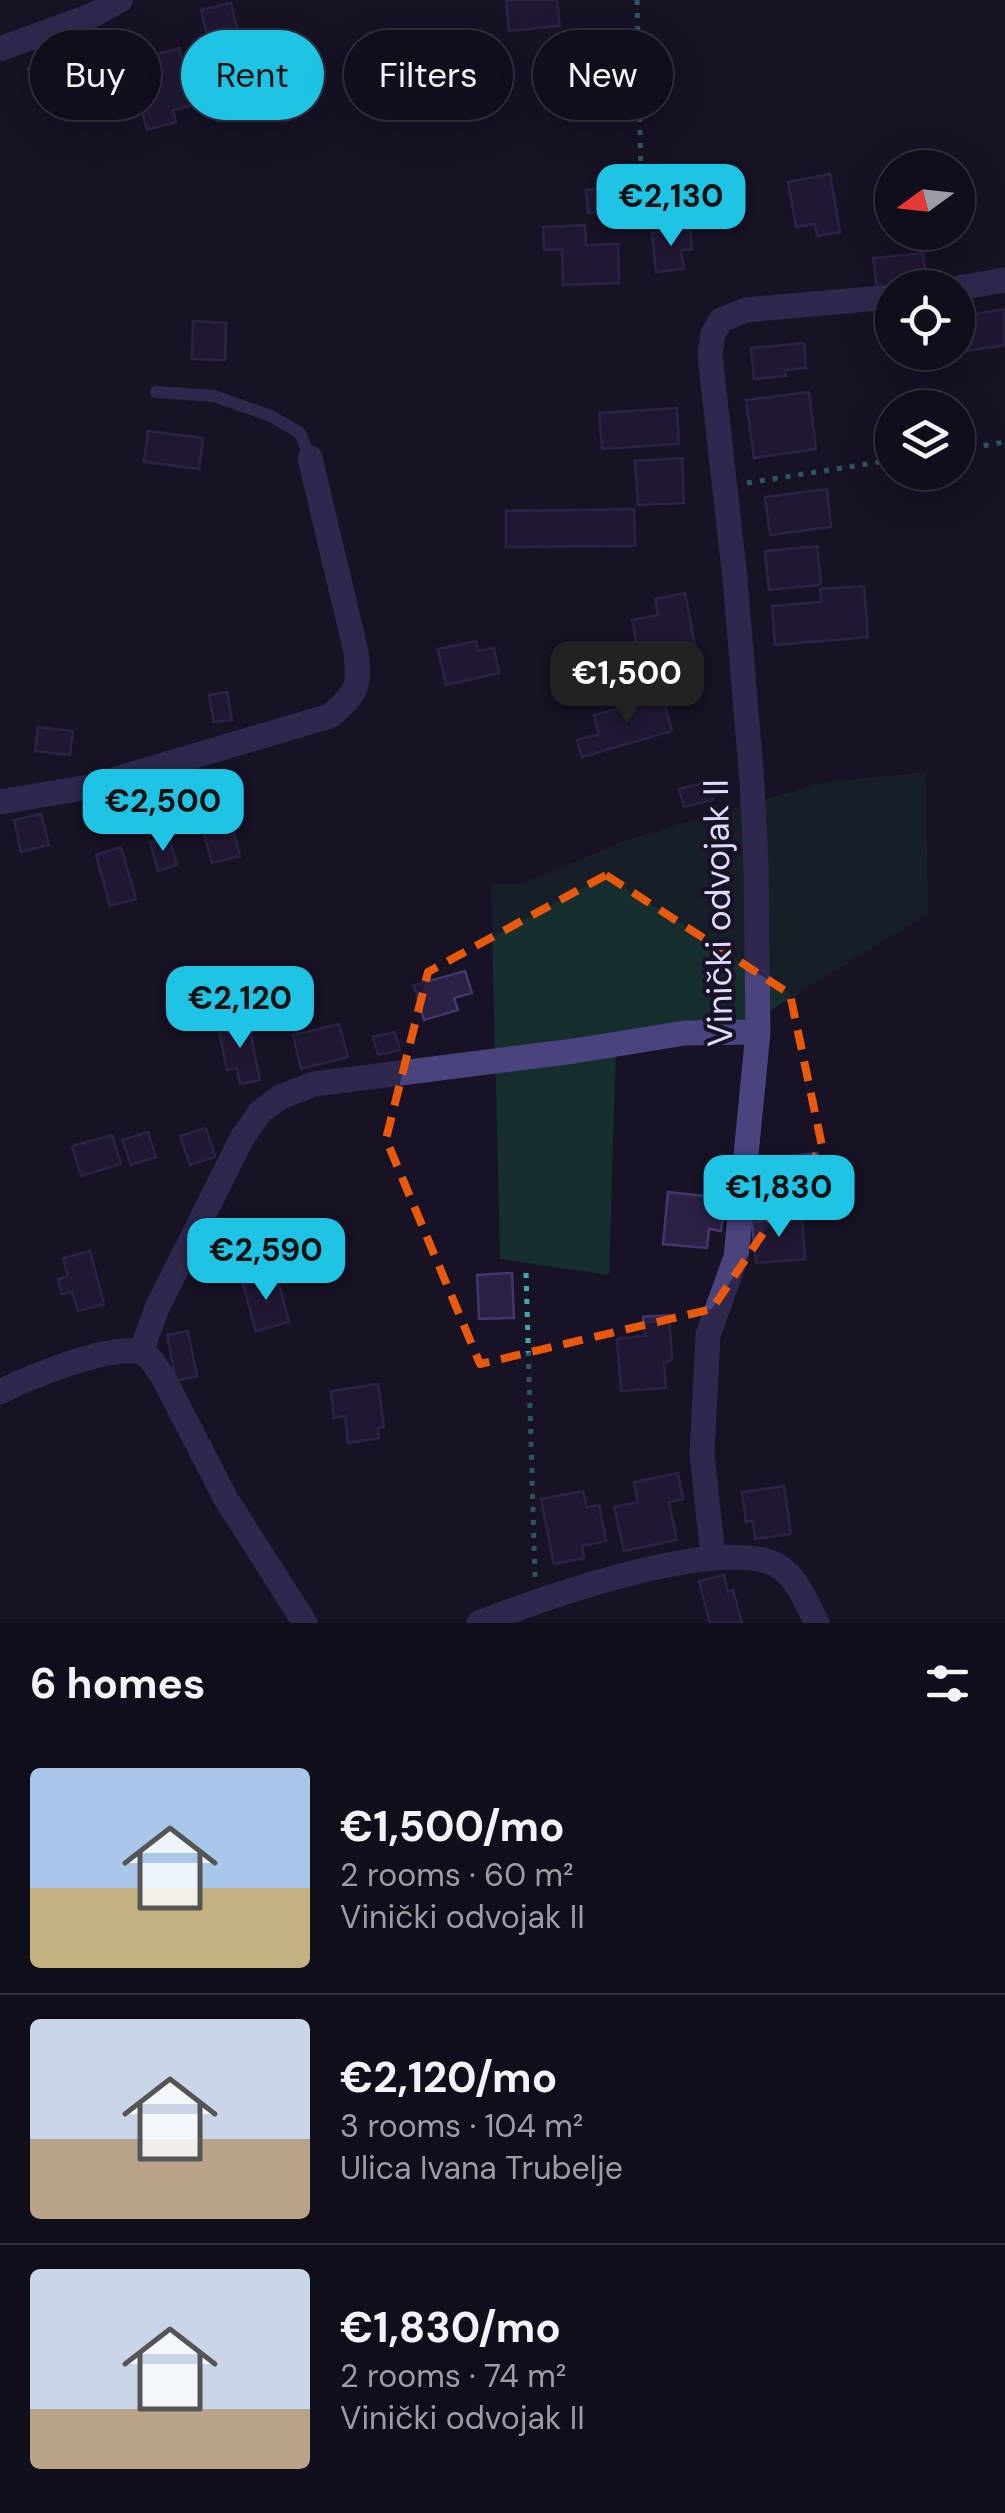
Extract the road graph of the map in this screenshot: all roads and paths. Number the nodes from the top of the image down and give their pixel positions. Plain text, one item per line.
1 (120, 0) edge
2 (637, 0) edge
3 (0, 49) edge
4 (642, 222) dead end
5 (1005, 280) edge
6 (975, 285) edge
7 (875, 299) edge
8 (156, 392) dead end
9 (1005, 442) edge
10 (975, 447) edge
11 (310, 458) joint
12 (875, 463) edge
13 (723, 486) junction
14 (0, 802) edge
15 (758, 1032) junction
16 (526, 1273) dead end
17 (141, 1352) junction
18 (0, 1392) edge
19 (713, 1557) junction
20 (539, 1599) junction
21 (305, 1623) edge
22 (479, 1623) edge
23 (816, 1623) edge

1 - 3 street
2 - 4 path
5 - 6 street
7 - 13 street, Vinički odvojak II
8 - 11 lane
9 - 10 path
11 - 14 street
12 - 13 path
13 - 15 street, Vinički odvojak II
15 - 17 street
15 - 19 street, Vinički odvojak II
16 - 20 path
17 - 18 street
17 - 21 street
19 - 20 street
19 - 23 street
20 - 22 street

